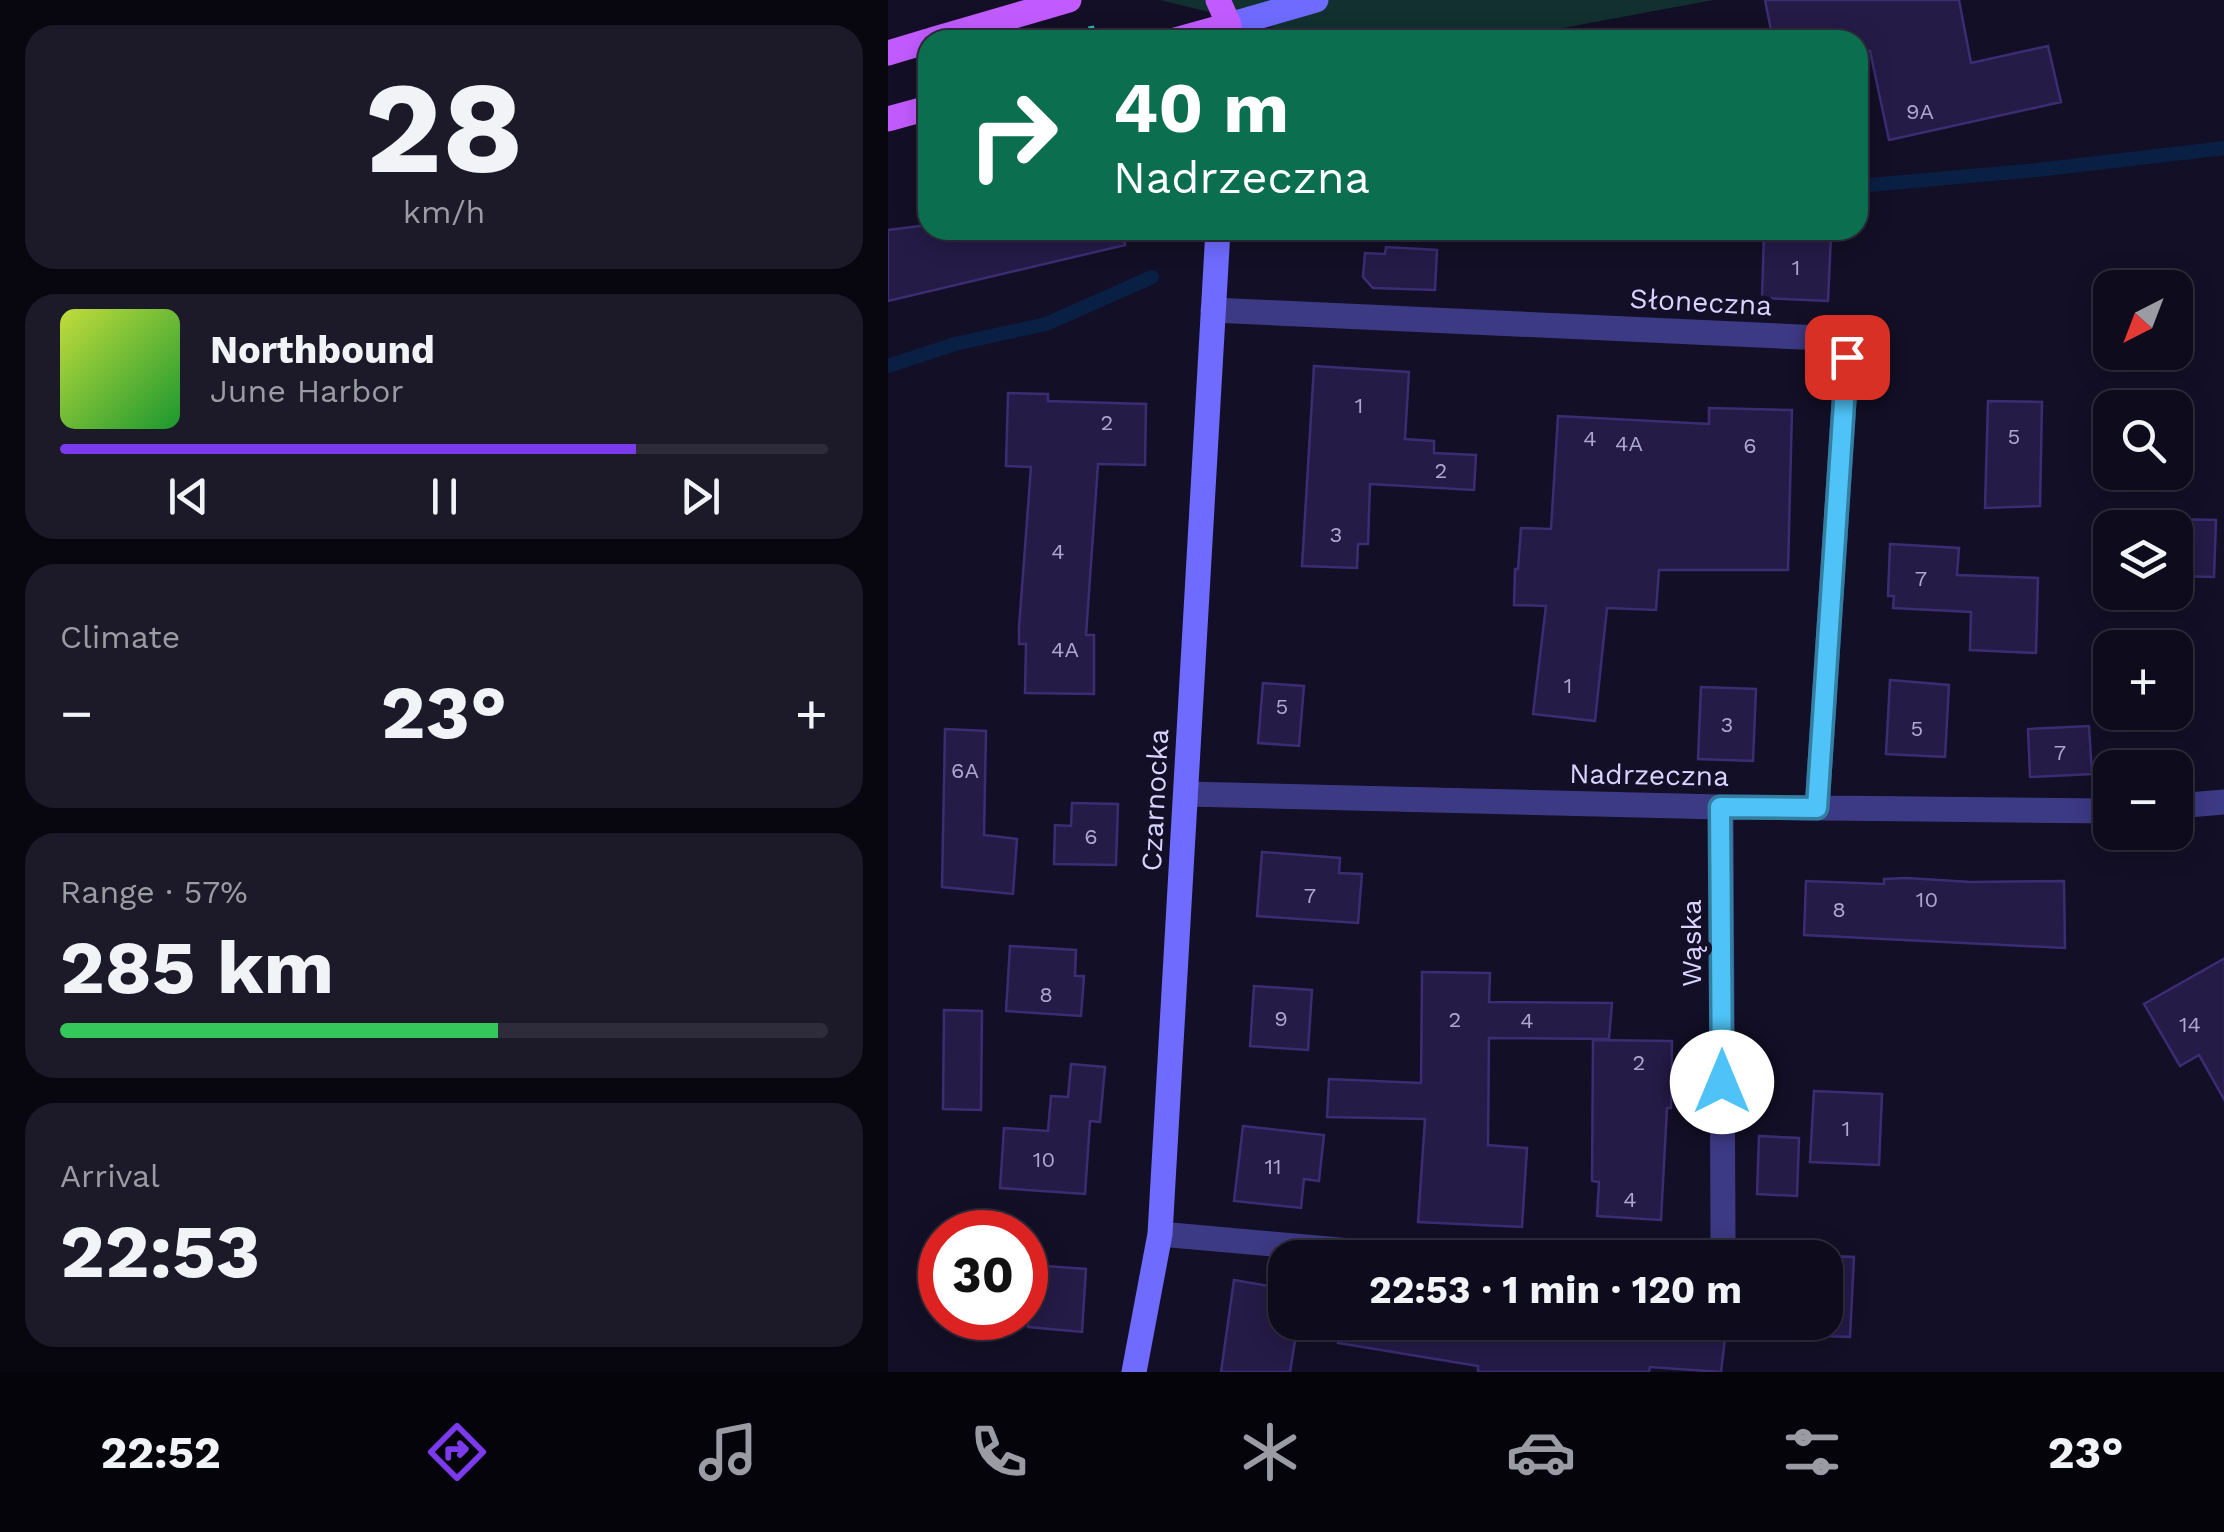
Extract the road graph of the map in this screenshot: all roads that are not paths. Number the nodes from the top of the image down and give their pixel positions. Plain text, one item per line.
1 (1069, 0) edge
2 (1218, 0) edge
3 (1238, 0) edge
4 (1316, 0) edge
5 (965, 30) edge
6 (1228, 30) edge
7 (1230, 30) edge
8 (1234, 30) edge
9 (918, 43) edge
10 (888, 52) edge
11 (918, 111) edge
12 (888, 119) edge
13 (1218, 240) edge
14 (1214, 310) junction
15 (1186, 794) junction
16 (2224, 802) edge
17 (2193, 805) edge
18 (1720, 807) junction
19 (1817, 808) junction
20 (2093, 811) edge
21 (1160, 1234) junction
22 (1723, 1240) edge
23 (1268, 1244) edge
24 (1134, 1372) edge

1 - 5 main road
2 - 6 main road
3 - 7 main road
4 - 8 street
9 - 10 main road
11 - 12 main road
13 - 14 street, Czarnocka
14 - 15 street, Czarnocka
14 - 19 street, Słoneczna
15 - 18 street, Nadrzeczna
15 - 21 street, Czarnocka
16 - 17 street
18 - 19 street, Nadrzeczna
18 - 22 street, Wąska
19 - 20 street, Nadrzeczna
21 - 23 street
21 - 24 street, Czarnocka

